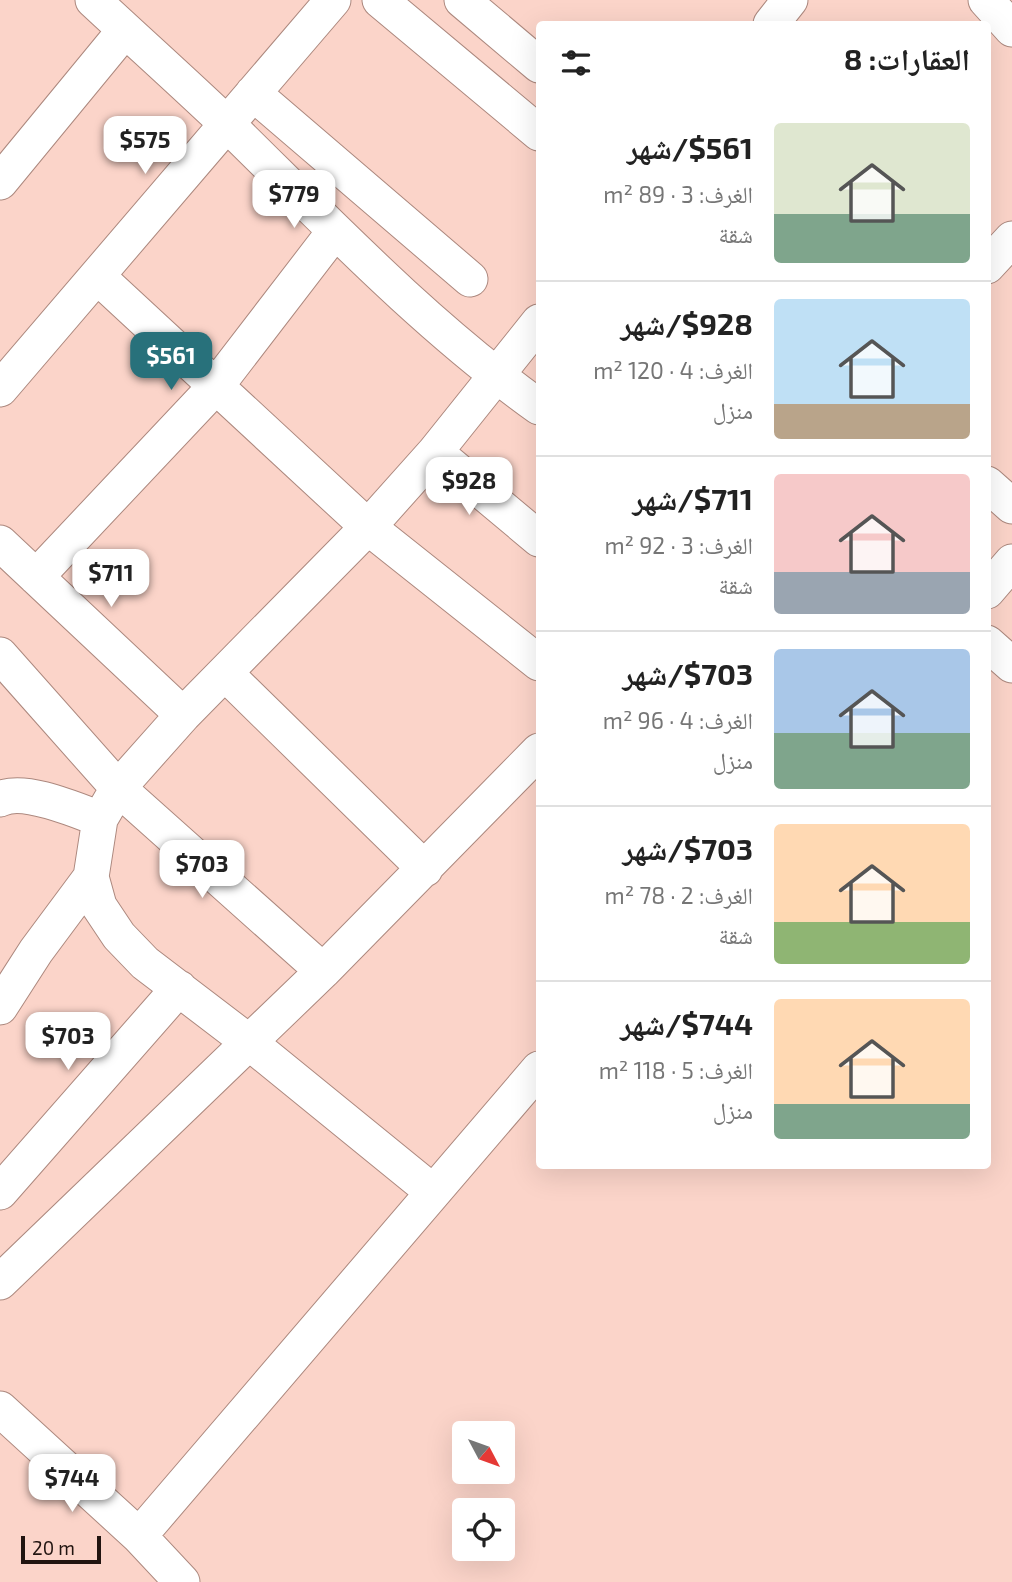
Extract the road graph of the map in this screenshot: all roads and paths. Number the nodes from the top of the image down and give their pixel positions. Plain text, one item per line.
1 (93, 0) edge
2 (333, 0) edge
3 (380, 0) edge
4 (462, 0) edge
5 (790, 0) edge
6 (986, 0) edge
7 (773, 21) edge
8 (1012, 29) edge
9 (125, 30) junction
10 (536, 62) edge
11 (253, 93) junction
12 (227, 124) junction
13 (536, 130) edge
14 (0, 182) edge
15 (335, 231) junction
16 (1012, 239) edge
17 (991, 262) edge
18 (97, 276) junction
19 (470, 279) dead end
20 (536, 326) edge
21 (496, 376) junction
22 (216, 386) junction
23 (0, 389) edge
24 (536, 405) edge
25 (435, 452) junction
26 (991, 488) edge
27 (1012, 506) edge
28 (368, 527) junction
29 (536, 536) edge
30 (0, 543) edge
31 (1012, 562) edge
32 (36, 576) junction
33 (991, 586) edge
34 (991, 647) edge
35 (0, 655) edge
36 (536, 661) edge
37 (1012, 665) edge
38 (225, 673) junction
39 (183, 715) junction
40 (536, 754) edge
41 (118, 788) junction
42 (0, 799) edge
43 (100, 819) junction
44 (425, 869) junction
45 (92, 877) junction
46 (323, 971) junction
47 (179, 988) junction
48 (4, 992) edge
49 (250, 1043) junction
50 (536, 1072) edge
51 (0, 1192) edge
52 (433, 1192) junction
53 (0, 1282) edge
54 (0, 1409) edge
55 (139, 1536) junction
56 (173, 1579) edge

1 - 9 street
2 - 11 street
3 - 13 street
4 - 10 street
5 - 7 street
6 - 8 street
9 - 12 street
9 - 14 street
11 - 12 street
11 - 19 street
12 - 15 street
12 - 18 street
15 - 21 street
15 - 22 street
16 - 17 street
18 - 22 street
18 - 23 street
20 - 21 street
21 - 24 street
21 - 25 street
22 - 28 street
22 - 32 street
25 - 28 street
25 - 29 street
26 - 27 street
28 - 36 street
28 - 38 street
30 - 32 street
31 - 33 street
32 - 39 street
34 - 37 street
35 - 41 street
38 - 39 street
38 - 44 street
39 - 41 street
40 - 44 street
41 - 43 street
41 - 46 street
42 - 43 street
43 - 45 street
44 - 46 street
45 - 47 street
45 - 48 street
46 - 49 street
47 - 49 street
47 - 51 street
49 - 52 street
49 - 53 street
50 - 52 street
52 - 55 street
54 - 55 street
55 - 56 street

